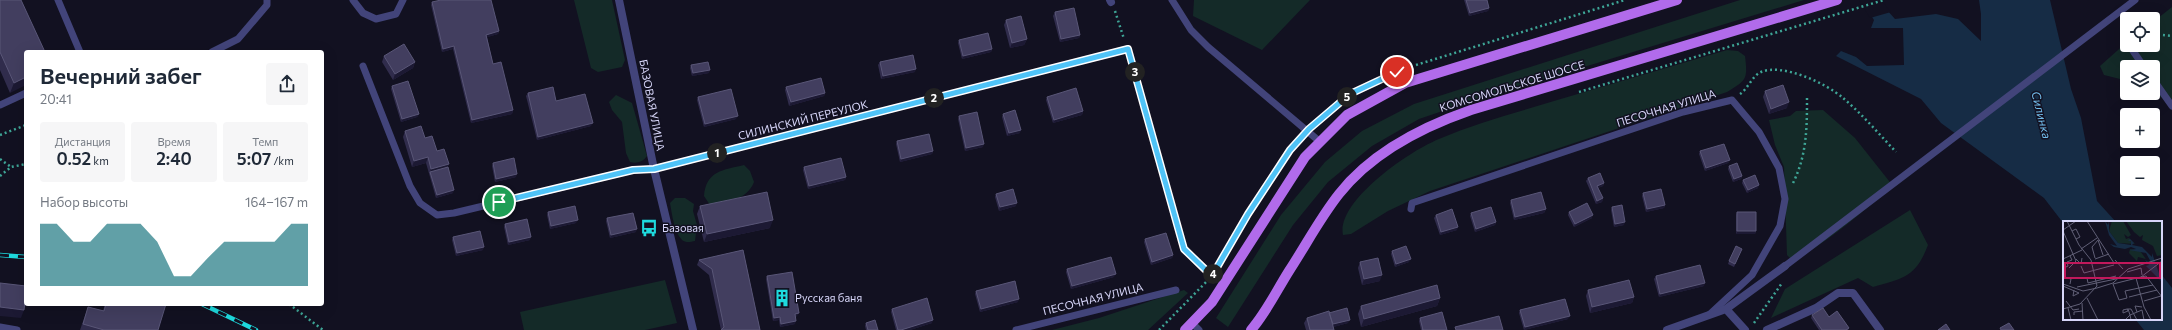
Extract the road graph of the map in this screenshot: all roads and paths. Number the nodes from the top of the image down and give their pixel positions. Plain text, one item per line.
1 (58, 0) edge
2 (267, 0) edge
3 (353, 0) edge
4 (403, 0) edge
5 (619, 0) edge
6 (1172, 0) edge
7 (1625, 0) edge
8 (1677, 0) edge
9 (1837, 0) edge
10 (1884, 0) edge
11 (2135, 0) edge
12 (1111, 1) edge
13 (2160, 35) edge
14 (2172, 36) edge
15 (1128, 49) junction
16 (79, 50) edge
17 (216, 50) edge
18 (363, 66) dead end
19 (1410, 67) dead end
20 (1403, 69) dead end
21 (2160, 89) edge
22 (1577, 93) dead end
23 (24, 94) edge
24 (1807, 97) dead end
25 (1732, 100) junction
26 (0, 105) edge
27 (2172, 106) edge
28 (24, 126) edge
29 (1307, 131) junction
30 (0, 135) edge
31 (1319, 141) junction
32 (1896, 152) dead end
33 (0, 159) edge
34 (24, 164) edge
35 (12, 167) junction
36 (654, 169) junction
37 (0, 176) edge
38 (1785, 199) junction
39 (1411, 208) dead end
40 (1785, 266) joint
41 (1212, 276) junction
42 (1783, 282) dead end
43 (1176, 290) dead end
44 (292, 306) edge
45 (1726, 309) junction
46 (1709, 316) junction
47 (1753, 324) dead end
48 (0, 327) edge
49 (1192, 328) edge
50 (17, 330) edge
51 (323, 330) edge
52 (693, 330) edge
53 (1016, 330) edge
54 (1159, 330) edge
55 (1251, 330) edge
56 (1667, 330) edge
57 (1744, 330) edge
58 (1767, 330) edge
59 (1880, 330) edge

1 - 16 lane
2 - 17 lane
3 - 4 lane
5 - 36 street, БАЗОВАЯ УЛИЦА
6 - 29 lane
7 - 19 path
8 - 31 main road
9 - 55 main road, КОМСОМОЛЬСКОЕ ШОССЕ
10 - 22 path
11 - 40 lane
12 - 15 path
13 - 14 path
15 - 36 lane, СИЛИНСКИЙ ПЕРЕУЛОК
15 - 41 path
18 - 36 lane, СИЛИНСКИЙ ПЕРЕУЛОК
20 - 29 path
21 - 27 lane
23 - 26 lane
24 - 38 path
25 - 32 path
25 - 38 lane, ПЕСОЧНАЯ УЛИЦА
25 - 39 lane, ПЕСОЧНАЯ УЛИЦА
28 - 30 path
29 - 31 lane
29 - 41 path
31 - 49 main road
33 - 35 path
34 - 35 path
35 - 37 path
36 - 52 street, БАЗОВАЯ УЛИЦА
38 - 46 lane, ПЕСОЧНАЯ УЛИЦА
40 - 45 street
41 - 54 path
42 - 47 path
43 - 53 lane, ПЕСОЧНАЯ УЛИЦА
44 - 51 path
45 - 46 street
45 - 57 street
46 - 56 street
48 - 50 lane
58 - 59 street

